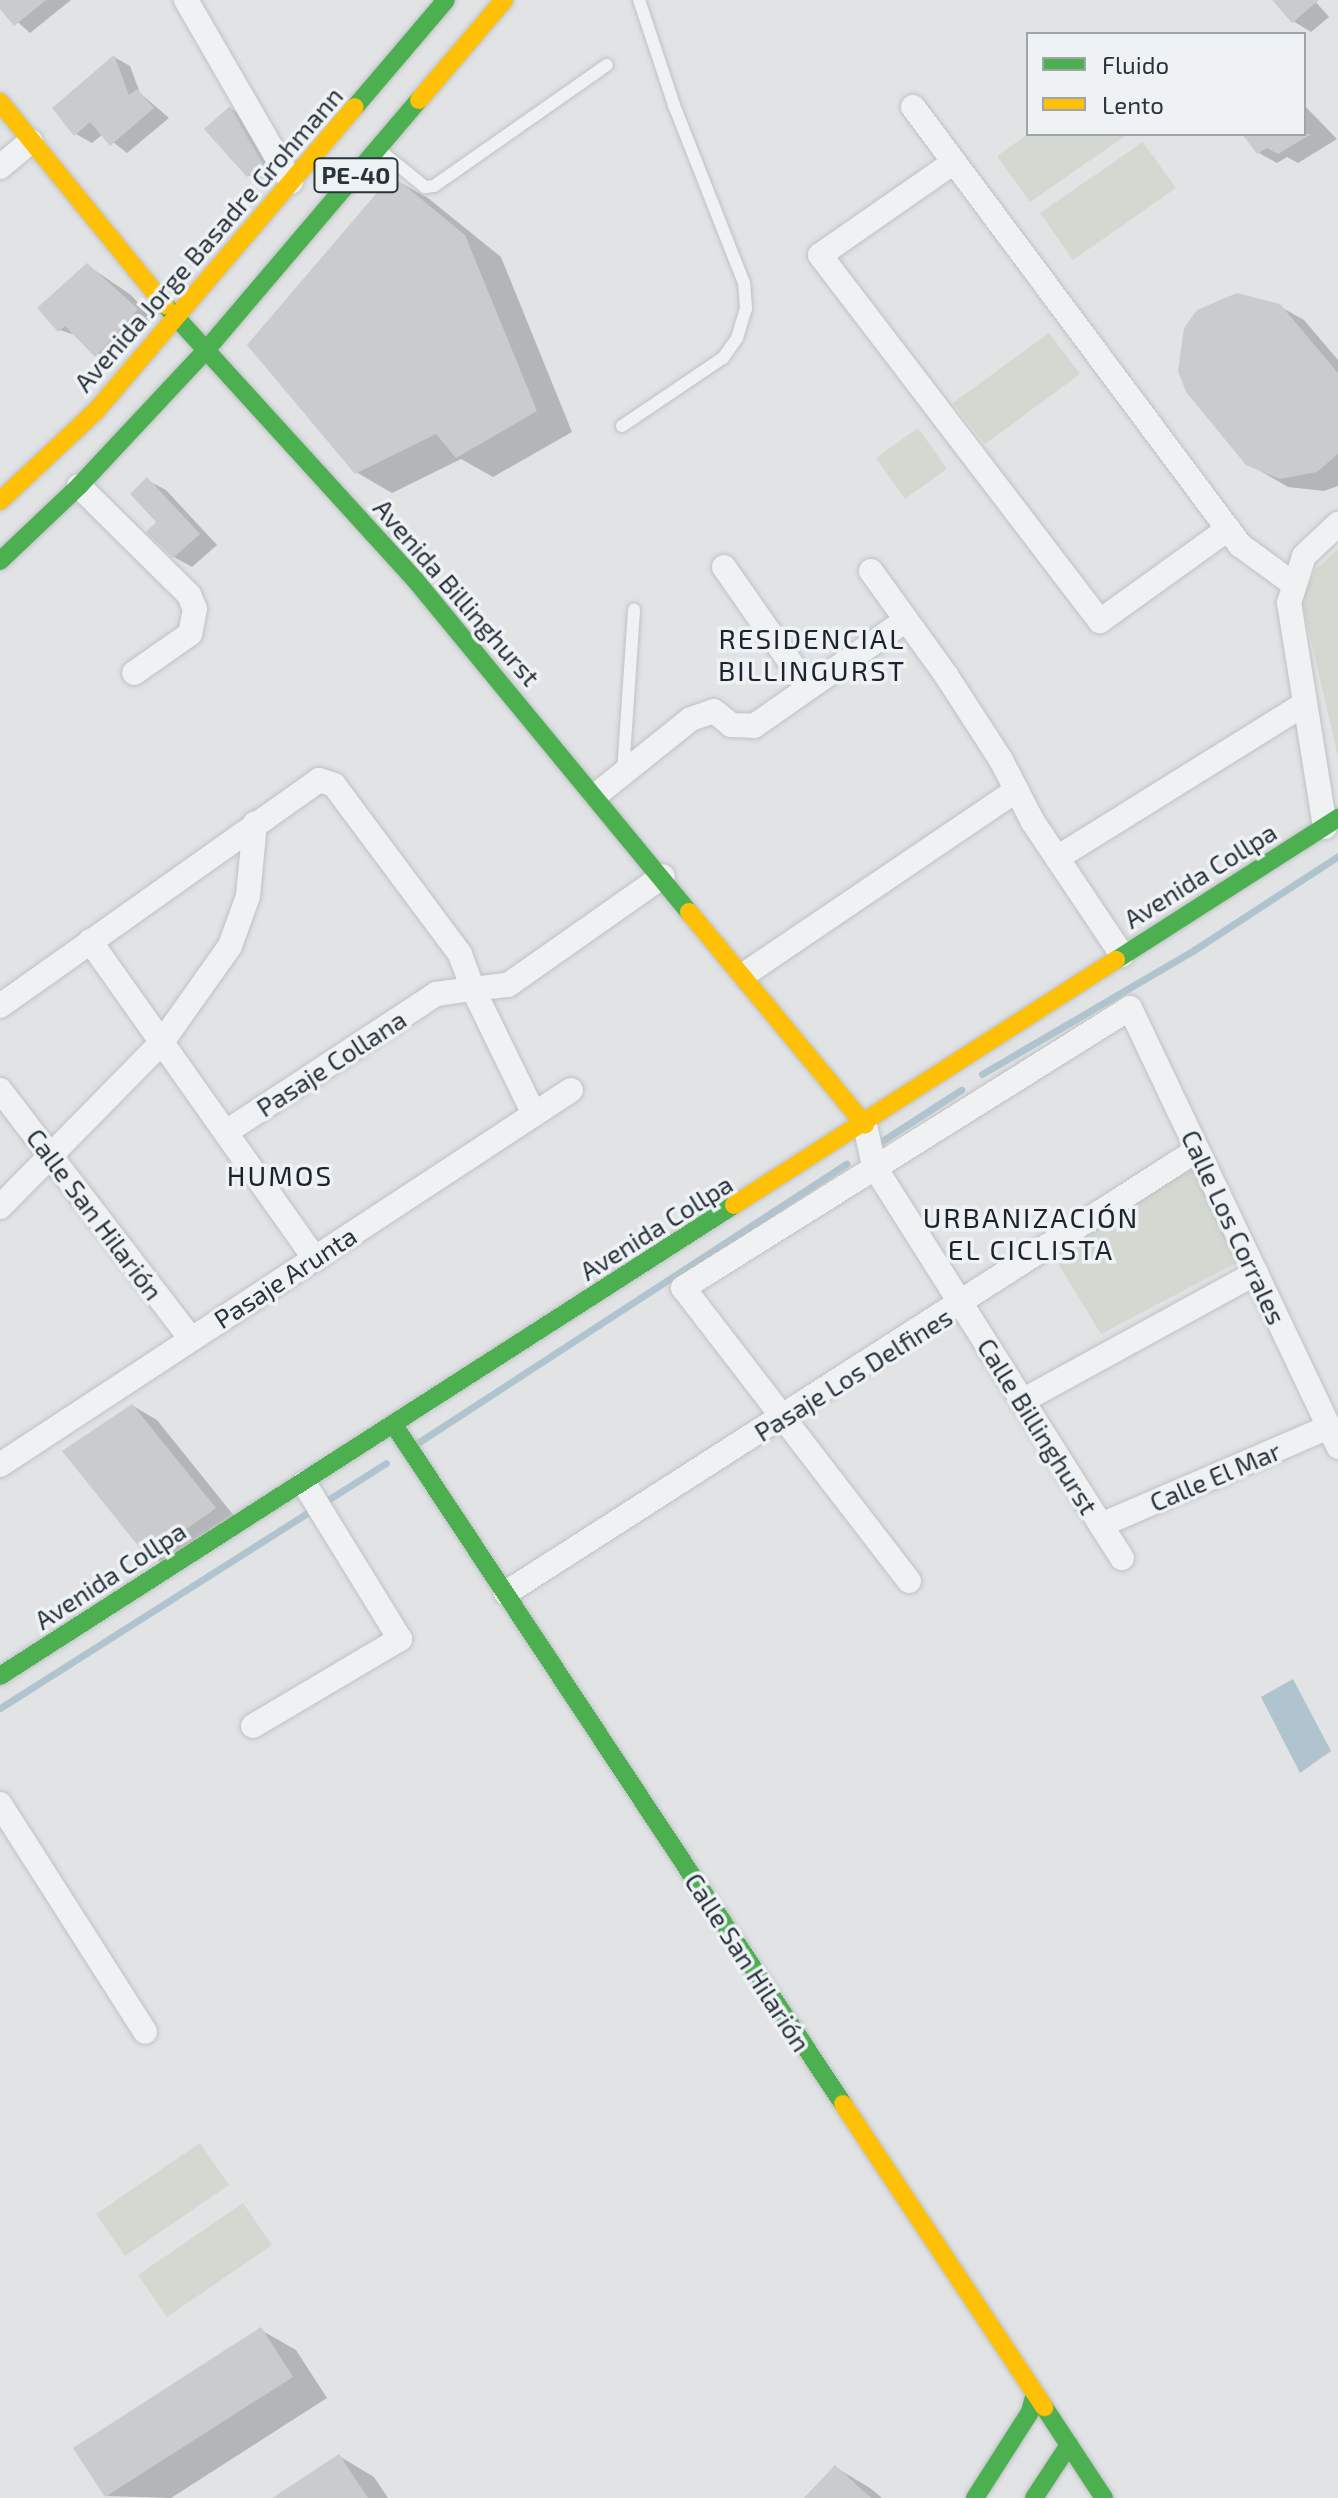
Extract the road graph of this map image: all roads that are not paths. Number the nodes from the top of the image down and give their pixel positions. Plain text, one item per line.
1 (186, 0) edge
2 (446, 0) edge
3 (504, 0) edge
4 (639, 0) edge
5 (607, 65) dead end
6 (0, 102) edge
7 (913, 107) dead end
8 (31, 141) junction
9 (378, 149) junction
10 (954, 162) junction
11 (0, 167) edge
12 (304, 201) junction
13 (176, 318) junction
14 (207, 349) junction
15 (622, 426) dead end
16 (79, 486) junction
17 (0, 501) edge
18 (1338, 524) edge
19 (1228, 529) junction
20 (0, 561) edge
21 (724, 567) dead end
22 (871, 571) dead end
23 (1292, 583) junction
24 (634, 609) dead end
25 (906, 620) junction
26 (134, 673) dead end
27 (808, 688) junction
28 (1304, 704) junction
29 (623, 775) junction
30 (1017, 790) junction
31 (596, 795) junction
32 (1332, 822) edge
33 (255, 823) junction
34 (1057, 858) junction
35 (663, 876) junction
36 (90, 941) junction
37 (1122, 955) junction
38 (745, 974) junction
39 (473, 989) junction
40 (0, 1006) edge
41 (162, 1042) junction
42 (960, 1062) junction
43 (0, 1090) edge
44 (571, 1090) dead end
45 (983, 1097) junction
46 (534, 1114) junction
47 (865, 1125) junction
48 (226, 1132) junction
49 (1197, 1150) junction
50 (52, 1160) junction
51 (874, 1166) junction
52 (0, 1207) edge
53 (315, 1259) junction
54 (1256, 1273) junction
55 (961, 1305) junction
56 (190, 1338) junction
57 (1022, 1401) junction
58 (783, 1418) junction
59 (394, 1425) junction
60 (1333, 1437) edge
61 (0, 1465) edge
62 (304, 1483) junction
63 (1101, 1525) junction
64 (1122, 1558) dead end
65 (909, 1581) dead end
66 (506, 1593) junction
67 (0, 1676) edge
68 (253, 1726) dead end
69 (0, 1804) edge
70 (145, 2032) dead end
71 (1034, 2397) junction
72 (1069, 2445) junction
73 (975, 2498) edge
74 (1034, 2498) edge
75 (1104, 2498) edge

1 - 12 street
2 - 12 main road, Avenida Jorge Basadre Grohmann / PE-40
3 - 9 main road, Avenida Jorge Basadre Grohmann / PE-40
4 - 15 lane
5 - 9 lane
6 - 8 main road, Avenida Billinghurst
7 - 10 street
8 - 11 street
8 - 13 main road, Avenida Billinghurst
9 - 12 main road, Avenida Jorge Basadre Grohmann / PE-40
10 - 19 street
10 - 19 street
12 - 13 main road, Avenida Jorge Basadre Grohmann / PE-40
12 - 14 main road, Avenida Jorge Basadre Grohmann / PE-40
13 - 14 main road, Avenida Billinghurst
13 - 17 main road, Avenida Jorge Basadre Grohmann / PE-40
14 - 16 main road, Avenida Jorge Basadre Grohmann / PE-40
14 - 31 main road, Avenida Billinghurst
16 - 20 main road, Avenida Jorge Basadre Grohmann / PE-40
16 - 26 street
18 - 23 street
19 - 23 street
21 - 27 street
22 - 25 street
23 - 28 street
24 - 29 lane
25 - 27 street
25 - 30 street
27 - 29 street
28 - 32 street
28 - 34 street
29 - 31 street
30 - 34 street
30 - 38 street
31 - 35 main road, Avenida Billinghurst
32 - 37 main road, Avenida Collpa
33 - 36 street
33 - 39 street
33 - 41 street
34 - 37 street
35 - 38 main road, Avenida Billinghurst
35 - 39 street
36 - 40 street
36 - 41 street
37 - 42 main road, Avenida Collpa
38 - 47 main road, Avenida Billinghurst
39 - 46 street
39 - 48 street, Pasaje Collana
41 - 48 street
41 - 50 street
42 - 45 street
42 - 47 main road, Avenida Collpa
43 - 50 street, Calle San Hilarión
44 - 46 street, Pasaje Arunta
45 - 49 street, Calle Los Corrales
45 - 51 street
46 - 53 street, Pasaje Arunta
47 - 51 street, Calle Billinghurst
47 - 59 main road, Avenida Collpa
48 - 53 street
49 - 54 street, Calle Los Corrales
49 - 55 street, Pasaje Los Delfines
50 - 52 street
50 - 56 street, Calle San Hilarión
51 - 55 street, Calle Billinghurst
51 - 58 street
53 - 56 street, Pasaje Arunta
54 - 57 street
54 - 60 street, Calle Los Corrales
55 - 57 street, Calle Billinghurst
55 - 58 street, Pasaje Los Delfines
56 - 61 street, Pasaje Arunta
57 - 63 street, Calle Billinghurst
58 - 65 street
58 - 66 street, Pasaje Los Delfines
59 - 62 main road, Avenida Collpa
59 - 66 main road, Calle San Hilarión
60 - 63 street, Calle El Mar
62 - 67 main road, Avenida Collpa
62 - 68 street
63 - 64 street, Calle Billinghurst
66 - 71 main road, Calle San Hilarión
69 - 70 street
71 - 72 main road, Calle San Hilarión
71 - 73 main road
72 - 74 main road
72 - 75 main road, Calle San Hilarión

